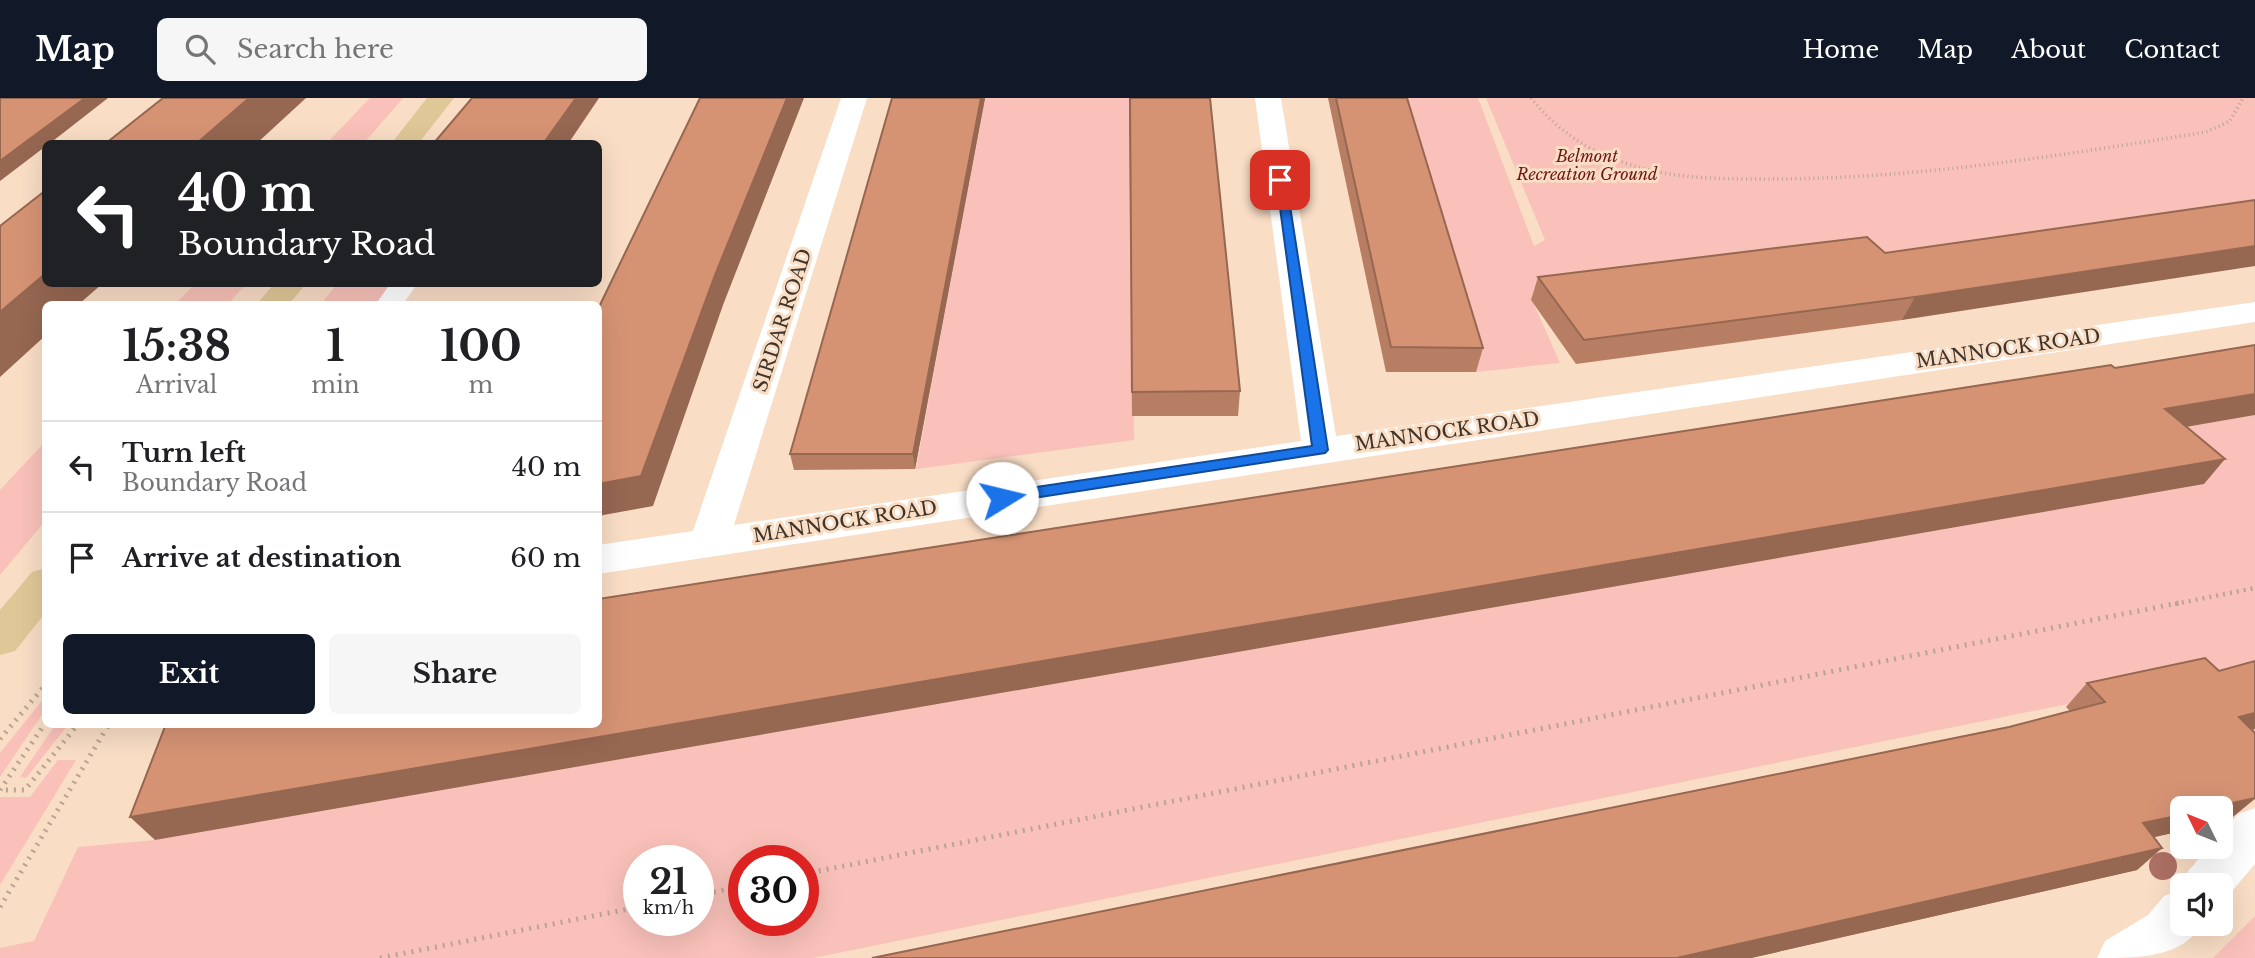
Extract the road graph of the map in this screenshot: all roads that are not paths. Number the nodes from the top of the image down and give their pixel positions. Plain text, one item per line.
1 (441, 98) edge
2 (854, 98) edge
3 (1268, 98) edge
4 (407, 140) edge
5 (287, 287) edge
6 (276, 301) edge
7 (2255, 312) edge
8 (1320, 450) junction
9 (709, 542) junction
10 (602, 559) edge
11 (42, 588) edge
12 (0, 639) edge
13 (2255, 829) edge
14 (2217, 873) edge
15 (2170, 927) edge
16 (2123, 958) edge

1 - 4 main road
2 - 9 street, SIRDAR ROAD
3 - 8 street
5 - 6 main road
7 - 8 street, MANNOCK ROAD
8 - 9 street, MANNOCK ROAD
9 - 10 street, MANNOCK ROAD
11 - 12 main road
13 - 14 street
15 - 16 street

